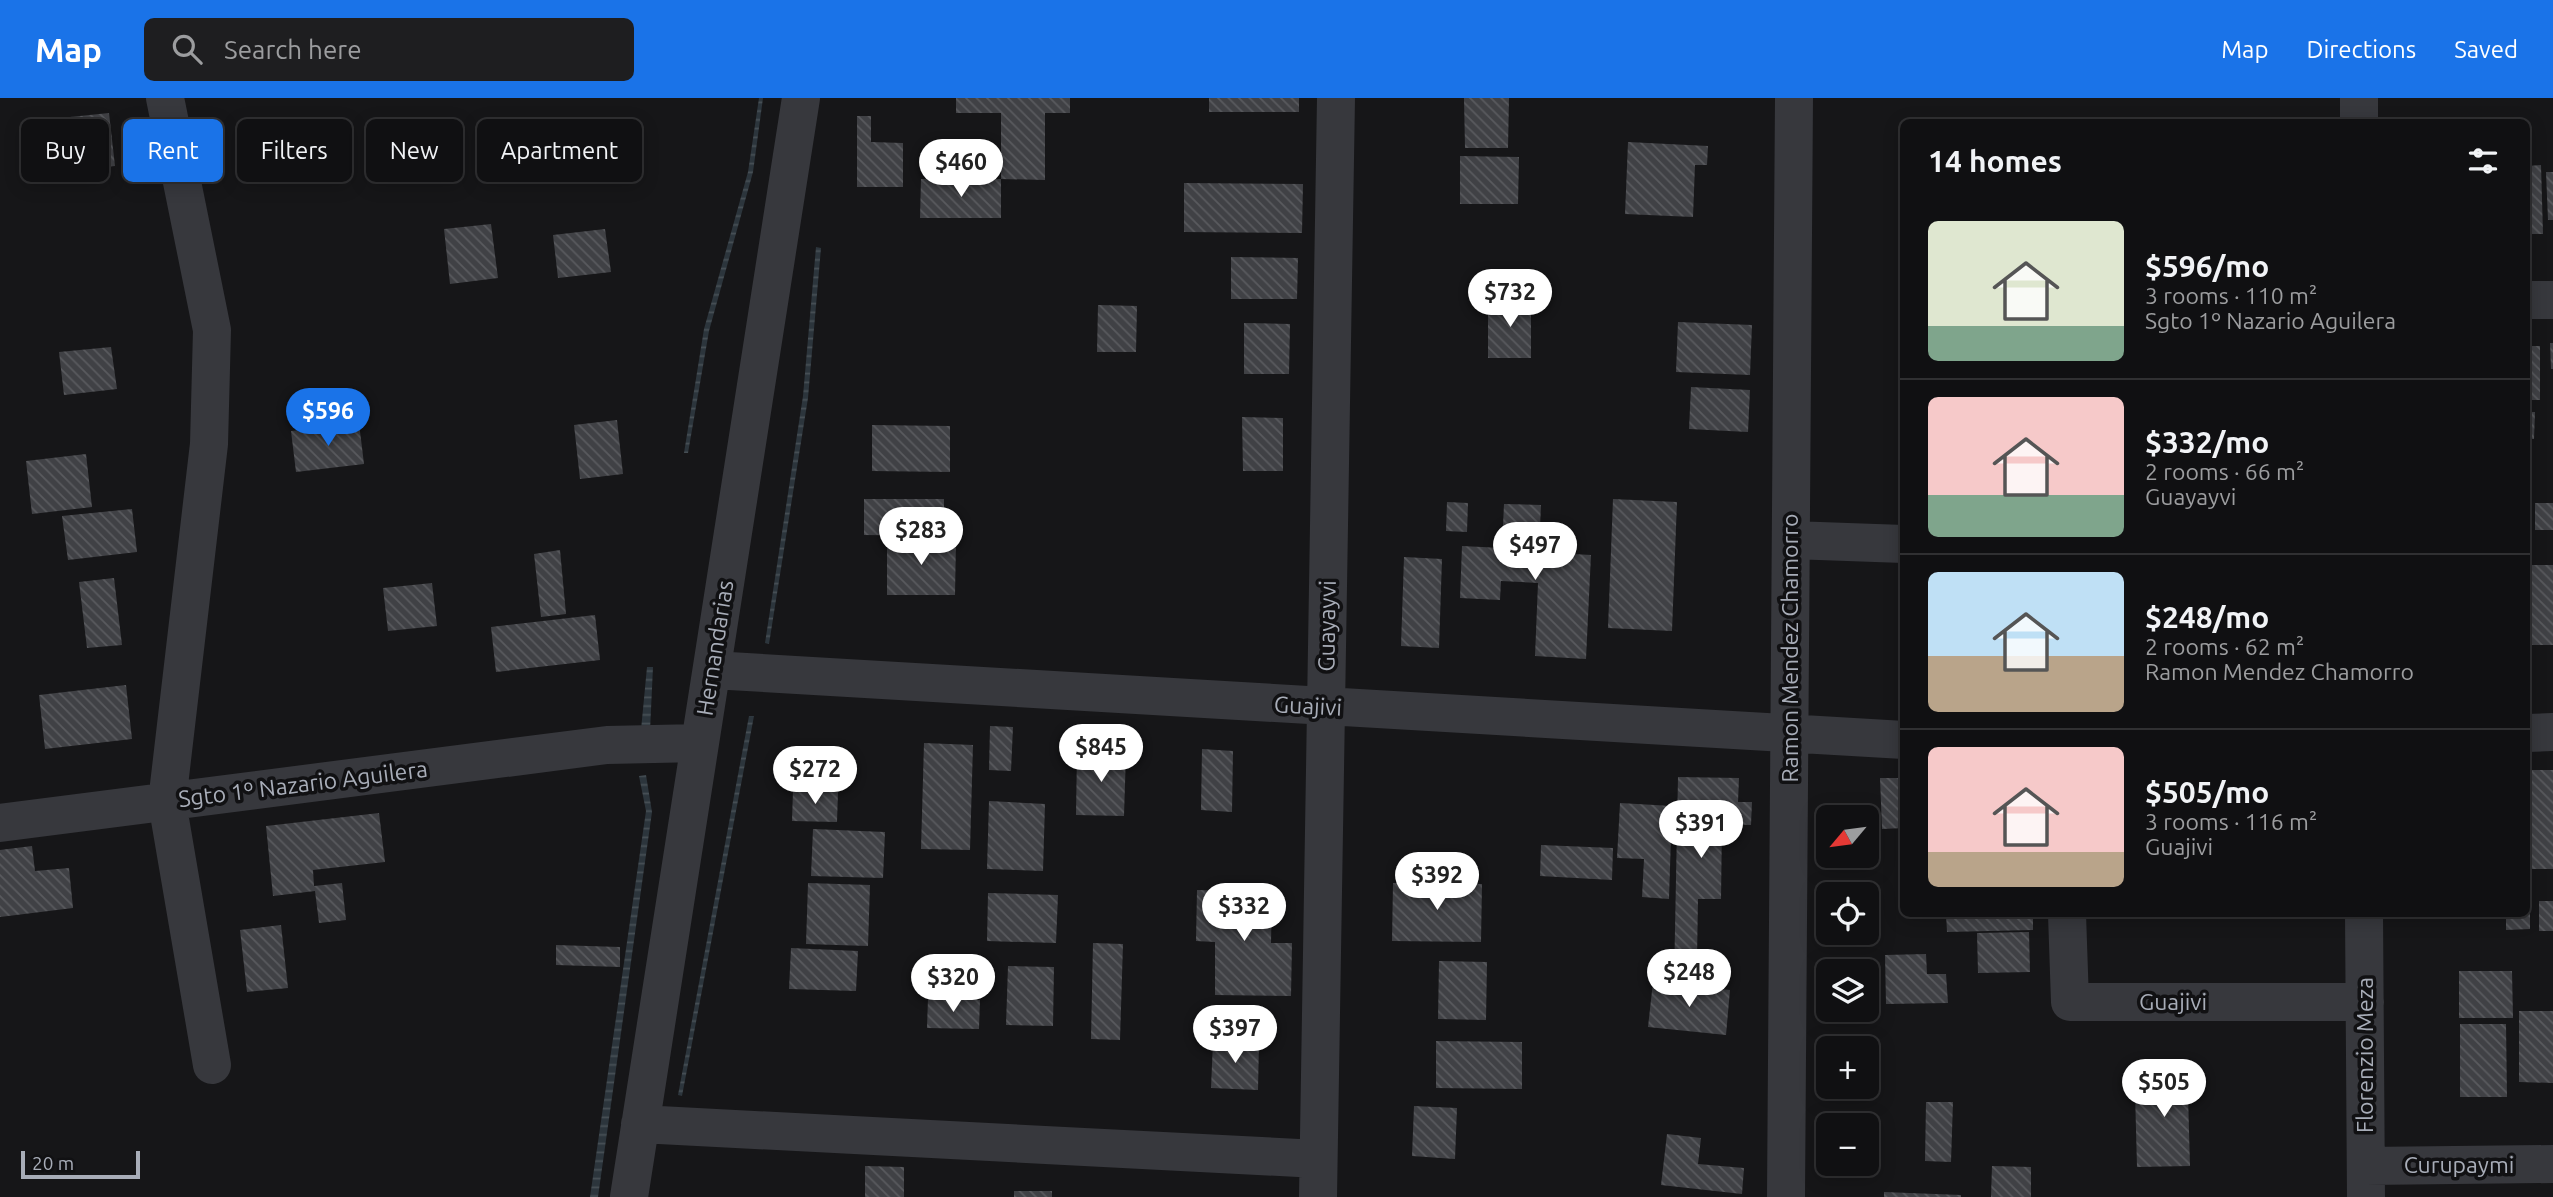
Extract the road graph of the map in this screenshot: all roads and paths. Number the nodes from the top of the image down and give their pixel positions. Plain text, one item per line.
1 (164, 98) edge
2 (801, 98) edge
3 (1336, 98) edge
4 (1794, 98) edge
5 (2359, 98) edge
6 (2359, 119) edge
7 (2530, 300) edge
8 (2553, 300) edge
9 (1790, 540) junction
10 (1900, 544) edge
11 (712, 670) junction
12 (1325, 707) junction
13 (2553, 732) edge
14 (1789, 733) junction
15 (2530, 733) edge
16 (1900, 740) edge
17 (700, 743) junction
18 (167, 802) junction
19 (0, 823) edge
20 (2067, 917) edge
21 (2364, 917) edge
22 (2365, 1002) junction
23 (212, 1065) dead end
24 (640, 1124) junction
25 (1318, 1159) junction
26 (2553, 1164) edge
27 (2366, 1181) edge
28 (629, 1197) edge
29 (1318, 1197) edge
30 (1786, 1197) edge

1 - 18 street
2 - 11 street, Hernandarias
3 - 12 street, Guayayvi
4 - 9 street, Ramon Mendez Chamorro
5 - 6 street
7 - 8 street
9 - 10 street
9 - 14 street, Ramon Mendez Chamorro
11 - 12 street, Guajivi
11 - 17 street, Hernandarias
12 - 14 street, Guajivi
12 - 25 street, Guayayvi
13 - 15 street
14 - 16 street, Guajivi
14 - 30 street, Ramon Mendez Chamorro
17 - 18 street, Sgto 1º Nazario Aguilera
17 - 24 street, Hernandarias
18 - 19 street, Sgto 1º Nazario Aguilera
18 - 23 street
20 - 22 street, Guajivi
21 - 22 street, Florenzio Meza
22 - 27 street, Florenzio Meza
24 - 25 street
24 - 28 street, Hernandarias
25 - 29 street, Guayayvi
26 - 27 street, Curupaymi

